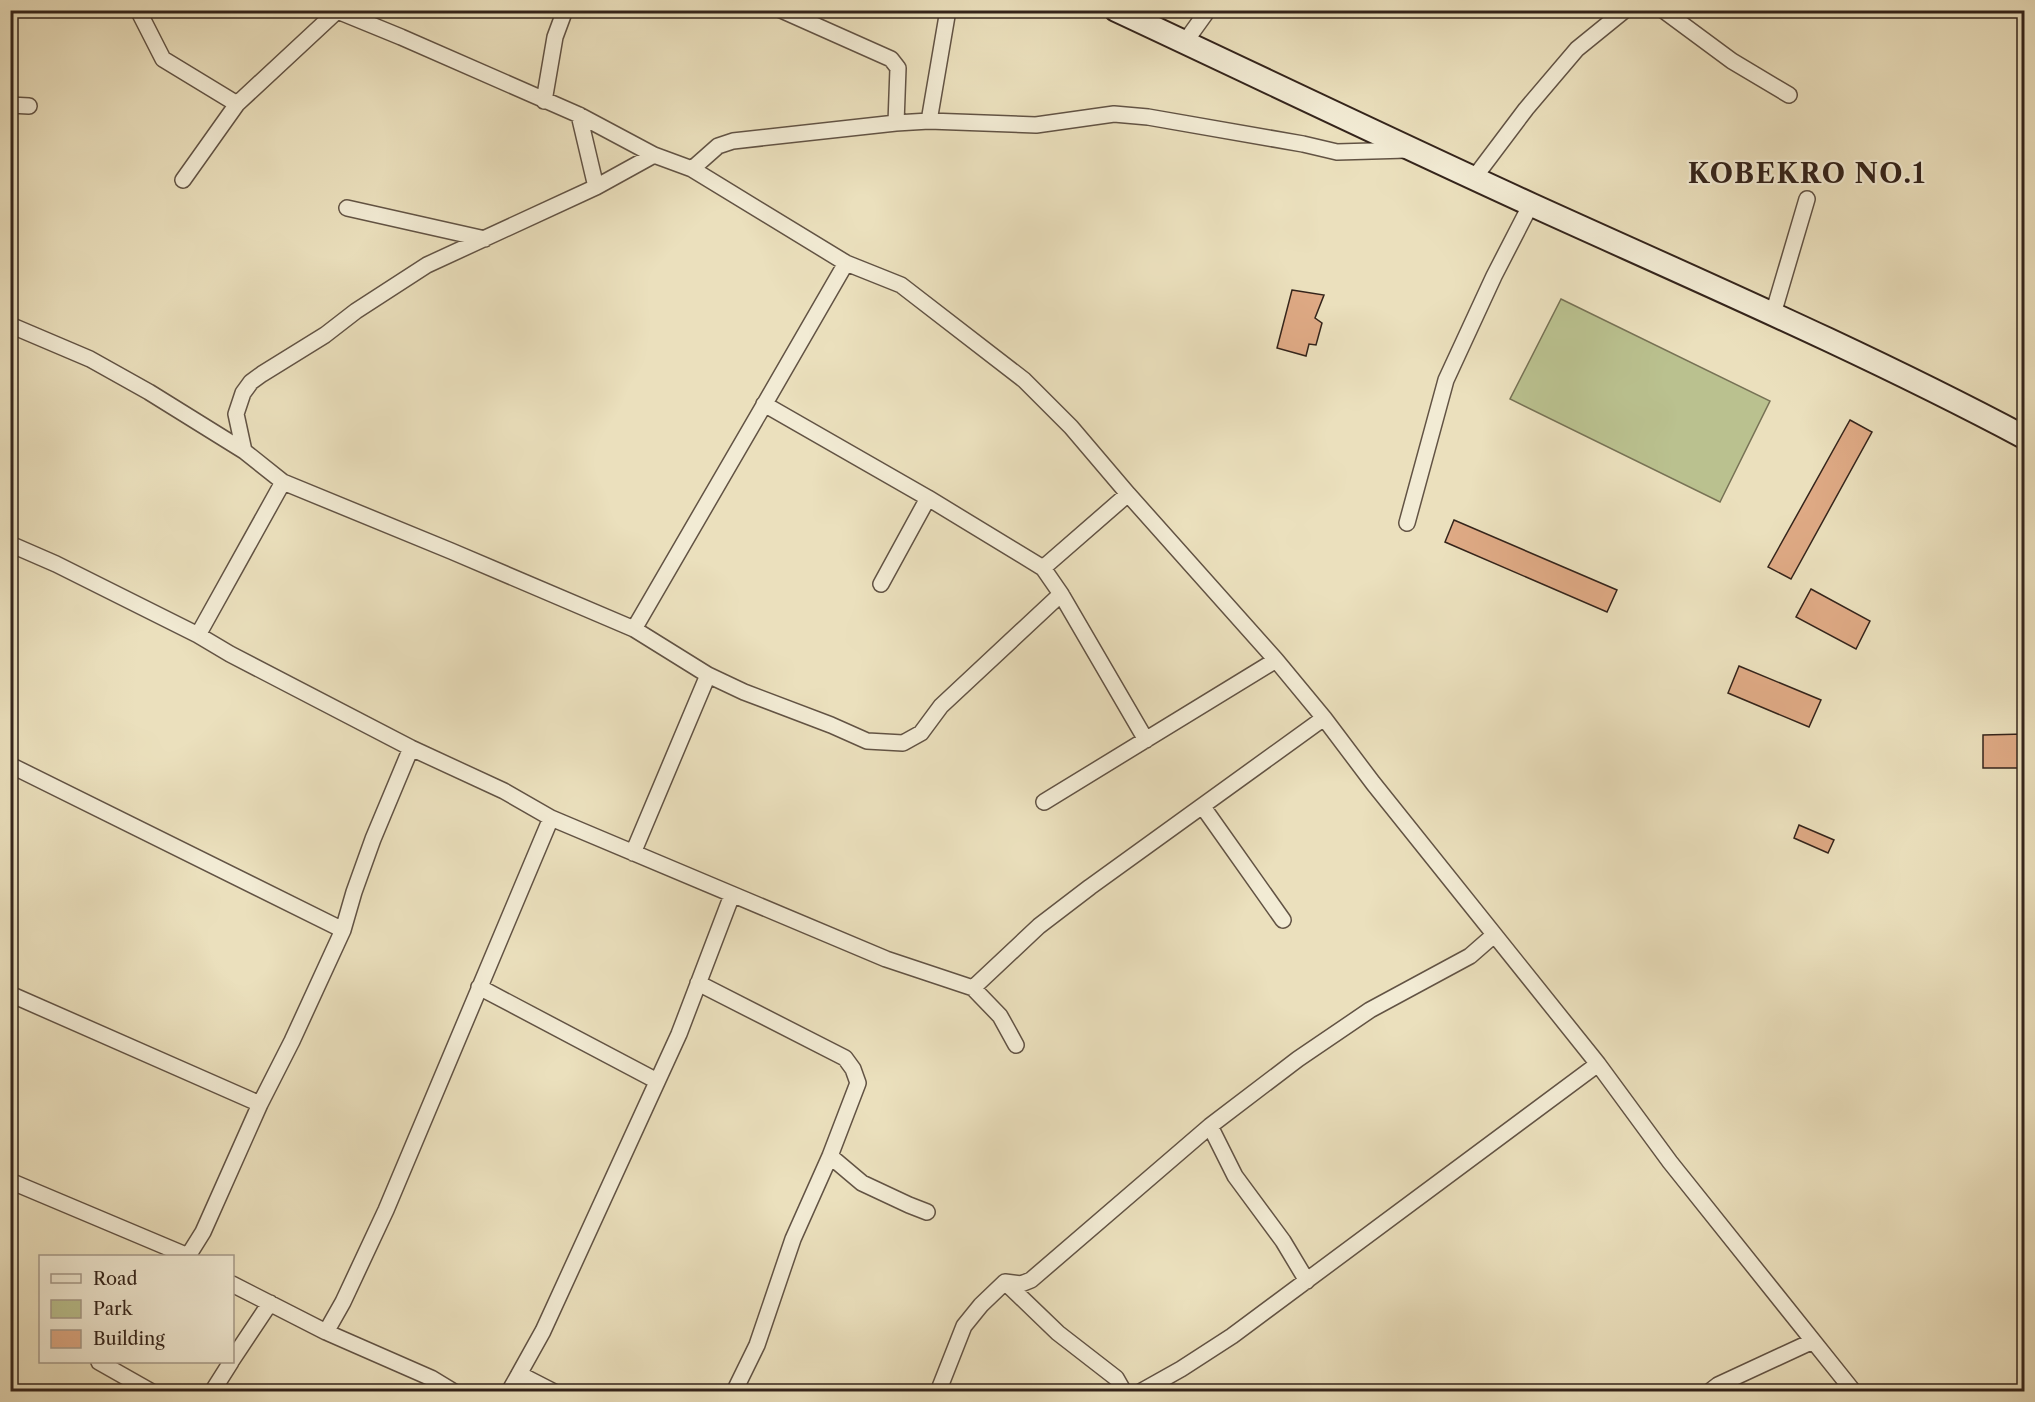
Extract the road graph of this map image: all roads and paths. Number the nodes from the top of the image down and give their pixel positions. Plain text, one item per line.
1 (564, 10) edge
2 (781, 10) edge
3 (948, 10) edge
4 (1116, 10) edge
5 (1208, 10) edge
6 (1625, 10) edge
7 (1663, 10) edge
8 (140, 11) edge
9 (336, 11) edge
10 (1185, 42) junction
11 (1789, 95) dead end
12 (544, 101) junction
13 (237, 104) junction
14 (10, 105) edge
15 (29, 106) dead end
16 (579, 115) junction
17 (929, 121) junction
18 (896, 123) junction
19 (1410, 149) junction
20 (654, 156) junction
21 (692, 169) junction
22 (1474, 178) junction
23 (183, 180) dead end
24 (596, 187) junction
25 (1807, 199) dead end
26 (1531, 204) junction
27 (346, 208) dead end
28 (485, 239) junction
29 (846, 263) junction
30 (1773, 314) junction
31 (10, 325) edge
32 (764, 404) junction
33 (2025, 437) edge
34 (244, 451) junction
35 (283, 483) junction
36 (1128, 494) junction
37 (928, 498) junction
38 (1407, 523) dead end
39 (10, 544) edge
40 (1043, 568) junction
41 (881, 584) dead end
42 (1061, 594) junction
43 (634, 629) junction
44 (198, 635) junction
45 (1276, 660) junction
46 (708, 675) junction
47 (1324, 718) junction
48 (1146, 740) junction
49 (411, 748) junction
50 (10, 765) edge
51 (1044, 802) dead end
52 (1203, 807) junction
53 (551, 818) junction
54 (633, 853) junction
55 (732, 895) junction
56 (1284, 920) dead end
57 (343, 930) junction
58 (1494, 934) junction
59 (698, 983) junction
60 (479, 987) junction
61 (973, 988) junction
62 (10, 994) edge
63 (1016, 1045) dead end
64 (1598, 1064) junction
65 (657, 1082) junction
66 (261, 1104) junction
67 (1210, 1126) junction
68 (830, 1156) junction
69 (10, 1181) edge
70 (927, 1212) dead end
71 (186, 1255) edge
72 (189, 1255) edge
73 (1307, 1281) junction
74 (1005, 1282) junction
75 (234, 1285) edge
76 (270, 1303) junction
77 (326, 1332) junction
78 (1813, 1341) junction
79 (234, 1358) edge
80 (101, 1363) edge
81 (231, 1363) edge
82 (519, 1374) junction
83 (152, 1392) edge
84 (212, 1392) edge
85 (454, 1392) edge
86 (509, 1392) edge
87 (554, 1392) edge
88 (734, 1392) edge
89 (938, 1392) edge
90 (1124, 1392) edge
91 (1140, 1392) edge
92 (1709, 1392) edge
93 (1854, 1392) edge

1 - 12 street
2 - 18 street
3 - 17 street
4 - 10 main road
5 - 10 street
6 - 22 street
7 - 11 street
8 - 13 street
9 - 12 street
9 - 13 street
10 - 19 main road
12 - 16 street
13 - 23 street
14 - 15 street
16 - 20 street
16 - 24 street
17 - 18 street
17 - 19 street
18 - 21 street
19 - 22 main road
20 - 21 street
20 - 24 street
21 - 29 street
22 - 26 main road
24 - 28 street
25 - 30 street
26 - 30 main road
26 - 38 street
27 - 28 street
28 - 34 street
29 - 32 street
29 - 36 street
30 - 33 main road
31 - 34 street
32 - 37 street
32 - 43 street
34 - 35 street
35 - 43 street
35 - 44 street
36 - 40 street
36 - 45 street
37 - 40 street
37 - 41 street
39 - 44 street
40 - 42 street
42 - 46 street
42 - 48 street
43 - 46 street
44 - 49 street
45 - 47 street
45 - 48 street
46 - 54 street
47 - 52 street
47 - 58 street
48 - 51 street
49 - 53 street
49 - 57 street
50 - 57 street
52 - 56 street
52 - 61 street
53 - 54 street
53 - 60 street
54 - 55 street
55 - 59 street
55 - 61 street
57 - 66 street
58 - 64 street
58 - 67 street
59 - 65 street
59 - 68 street
60 - 65 street
60 - 77 street
61 - 63 street
62 - 66 street
64 - 73 street
64 - 78 street
65 - 82 street
66 - 72 street
67 - 73 street
67 - 74 street
68 - 70 street
68 - 88 street
69 - 71 street
73 - 91 street
74 - 89 street
74 - 90 street
75 - 76 street
76 - 77 street
76 - 79 street
77 - 85 street
78 - 92 street
78 - 93 street
80 - 83 street
81 - 84 street
82 - 86 street
82 - 87 street

